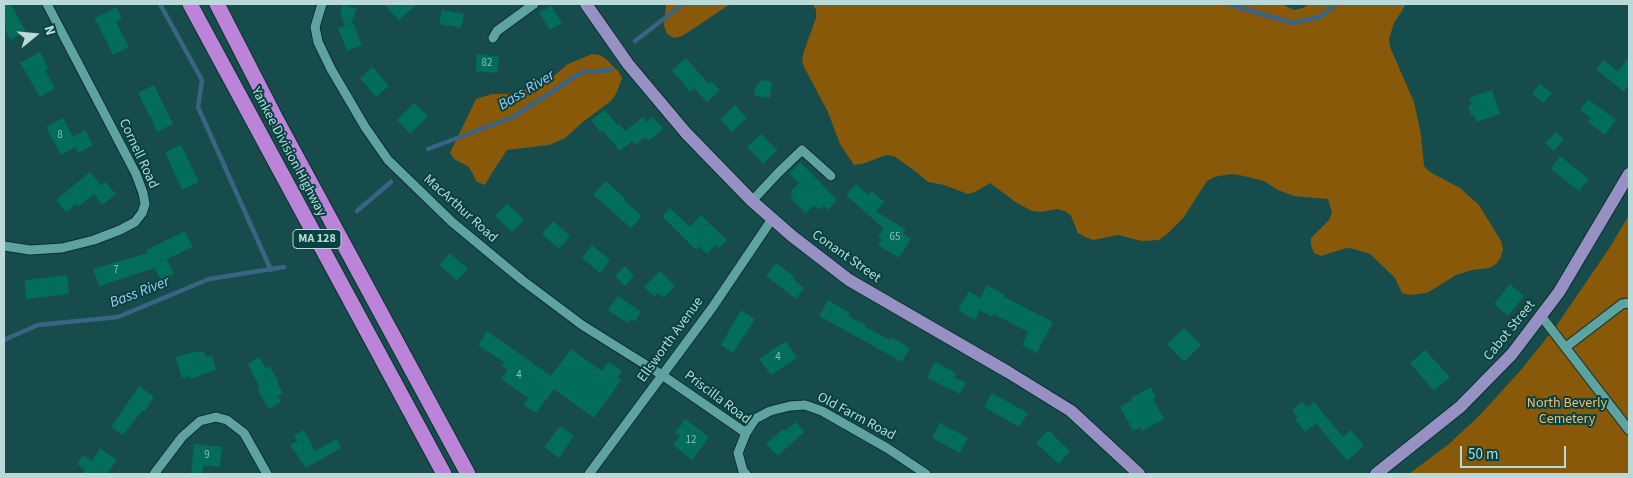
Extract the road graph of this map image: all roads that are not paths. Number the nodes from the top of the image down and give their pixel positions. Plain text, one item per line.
1 (47, 4) edge
2 (190, 4) edge
3 (217, 4) edge
4 (322, 4) edge
5 (534, 4) edge
6 (586, 4) edge
7 (493, 38) dead end
8 (1629, 174) edge
9 (832, 176) dead end
10 (752, 201) junction
11 (772, 219) junction
12 (4, 246) edge
13 (1629, 302) edge
14 (1542, 317) junction
15 (1566, 347) junction
16 (662, 375) junction
17 (1629, 430) edge
18 (746, 433) junction
19 (154, 474) edge
20 (268, 474) edge
21 (444, 474) edge
22 (468, 474) edge
23 (589, 474) edge
24 (746, 474) edge
25 (926, 474) edge
26 (1140, 474) edge
27 (1376, 474) edge

1 - 12 street, Cornell Road
2 - 21 highway, Yankee Division Highway / MA 128
3 - 22 highway, Yankee Division Highway / MA 128
4 - 16 street, MacArthur Road
5 - 7 street
6 - 10 main road, Conant Street
8 - 14 main road, Cabot Street
9 - 10 street
10 - 11 main road, Conant Street
11 - 16 street, Ellsworth Avenue
11 - 26 main road, Conant Street
13 - 15 street
14 - 15 street
14 - 27 main road, Cabot Street
15 - 17 street
16 - 18 street, Priscilla Road
16 - 23 street, Ellsworth Avenue
18 - 24 street, Priscilla Road
18 - 25 street, Old Farm Road
19 - 20 street

